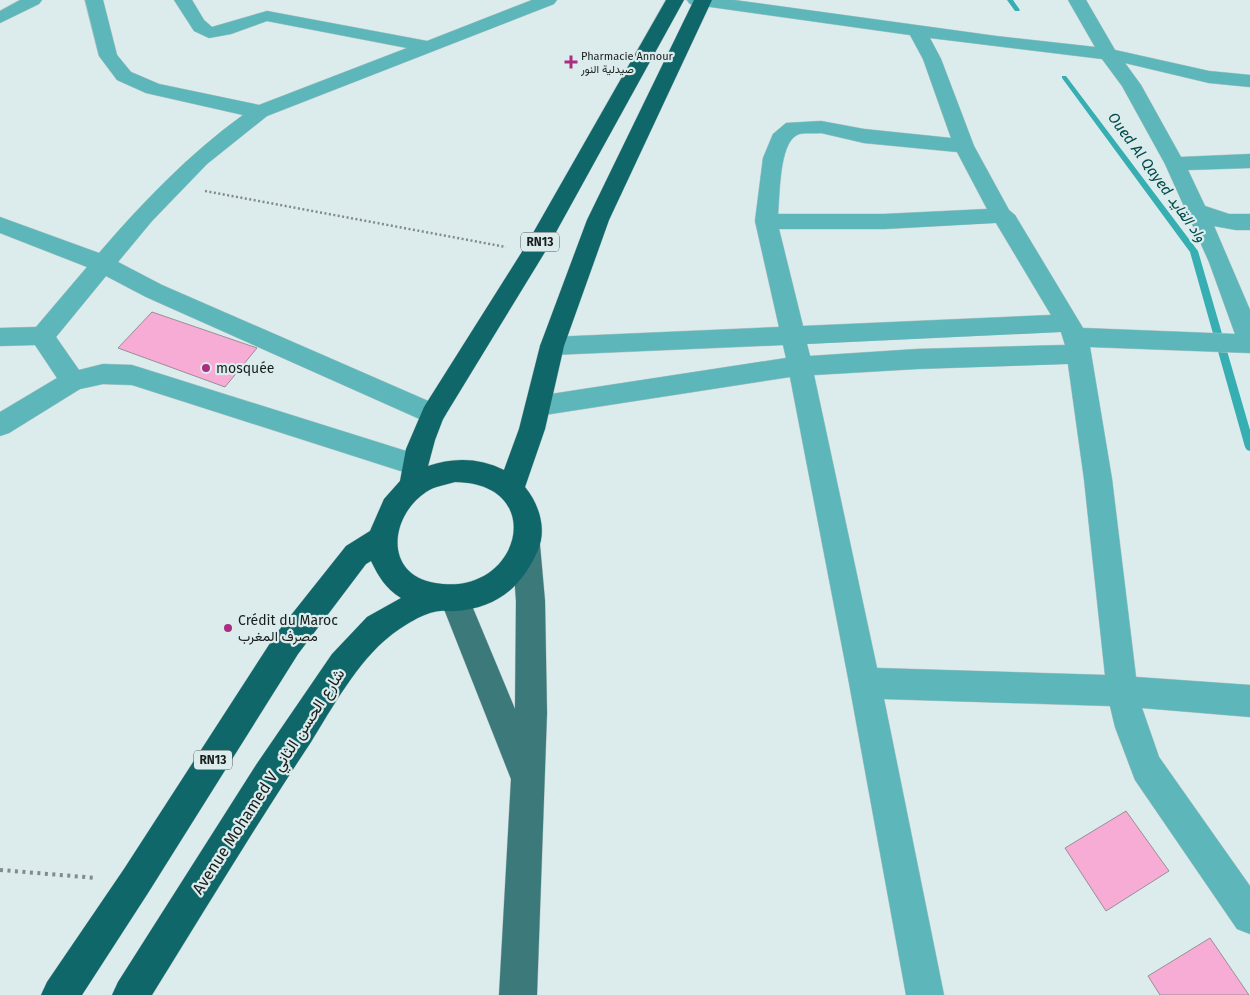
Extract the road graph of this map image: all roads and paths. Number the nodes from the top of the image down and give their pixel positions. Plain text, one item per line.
1 (33, 0) edge
2 (94, 0) edge
3 (183, 0) edge
4 (548, 0) edge
5 (676, 0) edge
6 (701, 0) edge
7 (1077, 0) edge
8 (0, 18) edge
9 (916, 30) junction
10 (426, 46) junction
11 (1108, 54) junction
12 (1248, 83) edge
13 (260, 112) junction
14 (964, 146) junction
15 (1250, 161) edge
16 (1175, 164) junction
17 (174, 185) junction
18 (1195, 210) junction
19 (1001, 215) junction
20 (766, 221) junction
21 (1249, 223) edge
22 (0, 225) edge
23 (534, 252) junction
24 (1220, 262) junction
25 (103, 264) junction
26 (908, 330) junction
27 (792, 334) junction
28 (42, 336) junction
29 (1074, 338) junction
30 (4, 339) edge
31 (1250, 342) edge
32 (552, 346) junction
33 (917, 359) junction
34 (800, 366) junction
35 (73, 381) junction
36 (538, 406) junction
37 (433, 414) junction
38 (0, 424) edge
39 (413, 475) junction
40 (510, 488) junction
41 (382, 540) junction
42 (526, 545) junction
43 (445, 599) junction
44 (865, 683) junction
45 (1122, 691) junction
46 (1250, 701) edge
47 (527, 776) junction
48 (0, 870) edge
49 (136, 881) junction
50 (1250, 916) edge
51 (60, 995) edge
52 (131, 995) edge
53 (518, 995) edge
54 (925, 995) edge

1 - 8 street
2 - 13 street
3 - 10 street
4 - 10 street
5 - 23 highway, Avenue Mohamed V شارع الحسن الثاني / RN13
6 - 9 street
6 - 32 highway
7 - 11 street
9 - 11 street
9 - 14 street
10 - 13 street
11 - 12 street
11 - 16 street
13 - 17 street
14 - 19 street
14 - 20 street
15 - 16 street
16 - 18 street
17 - 23 path
17 - 25 street
18 - 21 street
18 - 24 street
19 - 20 street
19 - 29 street
20 - 27 street
21 - 24 street
22 - 25 street
23 - 37 highway, Avenue Mohamed V شارع الحسن الثاني / RN13
24 - 31 street
25 - 28 street
25 - 37 street
26 - 27 street
26 - 29 street
26 - 33 street
27 - 32 street
27 - 34 street
28 - 30 street
28 - 35 street
29 - 31 street
29 - 33 street
29 - 45 street
32 - 36 highway
33 - 34 street
34 - 36 street
34 - 44 street
35 - 38 street
35 - 39 street
36 - 40 highway
37 - 39 highway, Avenue Mohamed V شارع الحسن الثاني / RN13
39 - 40 highway, Avenue Mohamed V شارع الحسن الثاني / RN13
39 - 41 highway, Avenue Mohamed V شارع الحسن الثاني / RN13
40 - 42 highway, Avenue Mohamed V شارع الحسن الثاني / RN13
41 - 43 highway, Avenue Mohamed V شارع الحسن الثاني / RN13
41 - 49 highway, RN13
42 - 43 highway, Avenue Mohamed V شارع الحسن الثاني / RN13
42 - 47 main road
43 - 47 main road
43 - 52 highway, Avenue Mohamed V شارع الحسن الثاني / RN13
44 - 45 street
44 - 54 street
45 - 46 street
45 - 50 street
47 - 53 main road
48 - 49 path
49 - 51 highway, RN13

